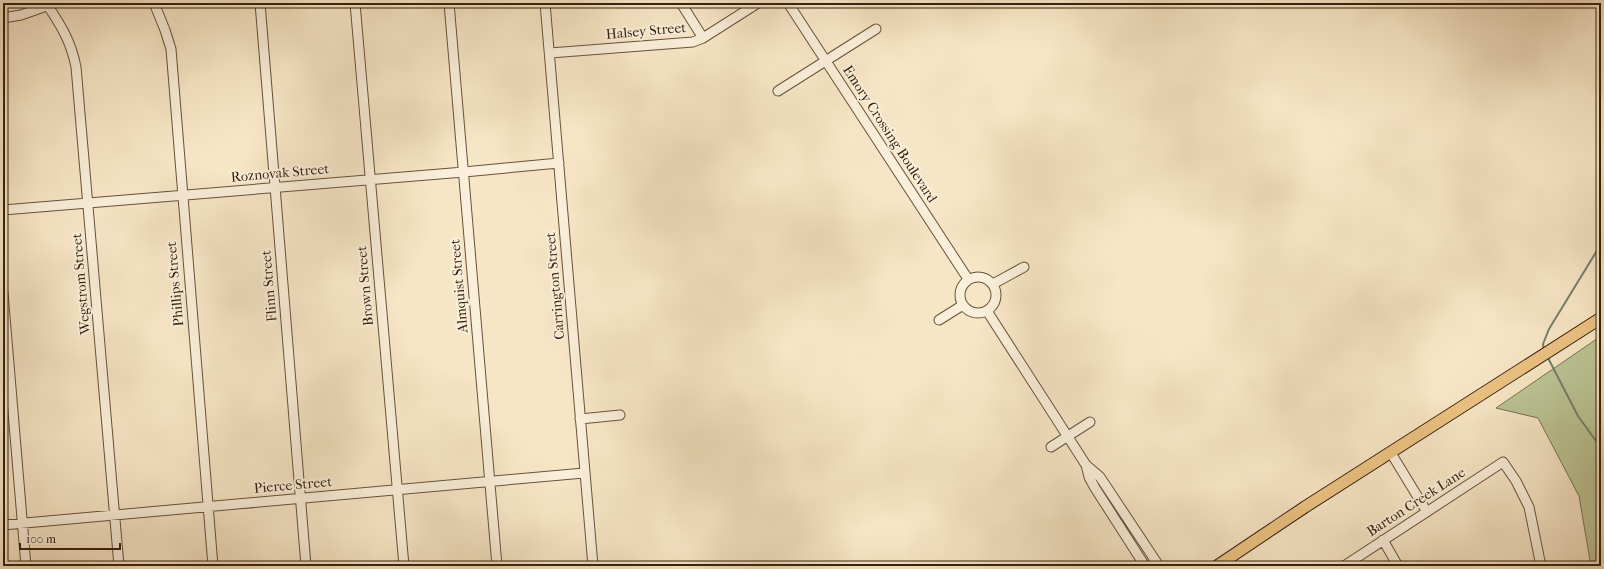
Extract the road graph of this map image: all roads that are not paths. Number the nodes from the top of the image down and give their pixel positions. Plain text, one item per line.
1 (154, 3) edge
2 (260, 3) edge
3 (355, 3) edge
4 (449, 3) edge
5 (545, 3) edge
6 (680, 3) edge
7 (758, 3) edge
8 (788, 3) edge
9 (51, 5) edge
10 (3, 18) edge
11 (876, 29) dead end
12 (703, 38) junction
13 (550, 53) junction
14 (826, 61) junction
15 (778, 91) dead end
16 (559, 163) junction
17 (464, 172) junction
18 (369, 180) junction
19 (275, 188) junction
20 (182, 195) junction
21 (88, 203) junction
22 (3, 210) edge
23 (1024, 266) dead end
24 (968, 279) junction
25 (993, 284) junction
26 (3, 293) edge
27 (963, 305) junction
28 (987, 311) junction
29 (1601, 318) edge
30 (939, 320) dead end
31 (620, 415) dead end
32 (580, 420) junction
33 (1090, 422) dead end
34 (1067, 436) junction
35 (1051, 447) dead end
36 (1391, 454) junction
37 (1086, 465) junction
38 (584, 473) junction
39 (490, 482) junction
40 (397, 490) junction
41 (301, 499) junction
42 (208, 507) junction
43 (1427, 512) junction
44 (114, 516) junction
45 (22, 523) junction
46 (3, 525) edge
47 (1383, 540) junction
48 (26, 566) edge
49 (118, 566) edge
50 (212, 566) edge
51 (306, 566) edge
52 (404, 566) edge
53 (497, 566) edge
54 (593, 566) edge
55 (1145, 566) edge
56 (1159, 566) edge
57 (1217, 566) edge
58 (1344, 566) edge
59 (1398, 566) edge
60 (1541, 566) edge

1 - 20 street, Phillips Street
2 - 19 street, Flinn Street
3 - 18 street, Brown Street
4 - 17 street, Almquist Street
5 - 13 street, Carrington Street
6 - 12 street
7 - 12 street, Halsey Street
8 - 14 street, Emory Crossing Boulevard
9 - 10 street
9 - 21 street, Wegstrom Street
11 - 14 street
12 - 13 street, Halsey Street
13 - 16 street, Carrington Street
14 - 15 street
14 - 24 street, Emory Crossing Boulevard
16 - 17 street, Roznovak Street
16 - 32 street, Carrington Street
17 - 18 street, Roznovak Street
17 - 39 street, Almquist Street
18 - 19 street, Roznovak Street
18 - 40 street, Brown Street
19 - 20 street, Roznovak Street
19 - 41 street, Flinn Street
20 - 21 street, Roznovak Street
20 - 42 street, Phillips Street
21 - 22 street, Roznovak Street
21 - 44 street, Wegstrom Street
23 - 25 street
24 - 25 street
24 - 27 street
25 - 28 street
26 - 45 street
27 - 28 street
27 - 30 street
28 - 34 street
29 - 36 main road
31 - 32 street
32 - 38 street, Carrington Street
33 - 34 street
34 - 35 street
34 - 37 street
36 - 43 street
36 - 57 main road
37 - 55 street
37 - 56 street
38 - 39 street, Pierce Street
38 - 54 street, Carrington Street
39 - 40 street, Pierce Street
39 - 53 street, Almquist Street
40 - 41 street, Pierce Street
40 - 52 street, Brown Street
41 - 42 street, Pierce Street
41 - 51 street, Flinn Street
42 - 44 street, Pierce Street
42 - 50 street, Phillips Street
43 - 47 street, Barton Creek Lane
43 - 60 street, Barton Creek Lane
44 - 45 street, Pierce Street
44 - 49 street, Wegstrom Street
45 - 46 street, Pierce Street
45 - 48 street
47 - 58 street, Barton Creek Lane
47 - 59 street

